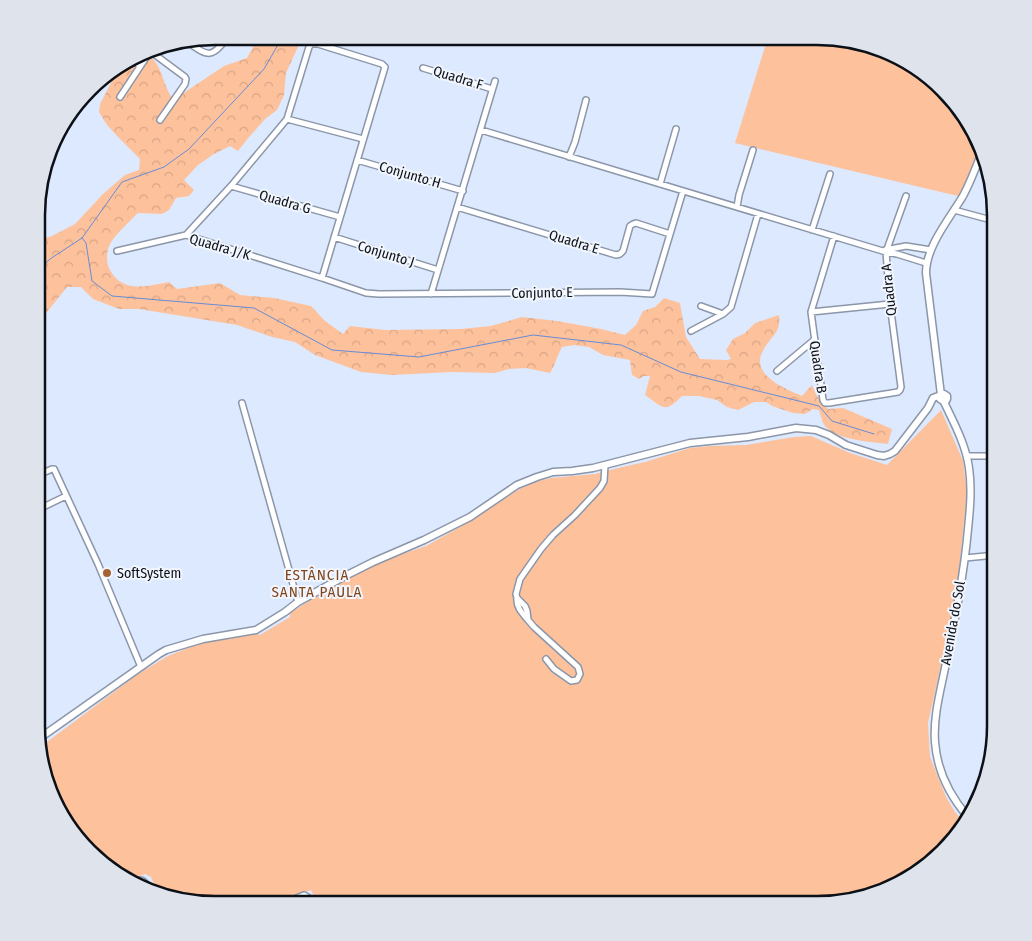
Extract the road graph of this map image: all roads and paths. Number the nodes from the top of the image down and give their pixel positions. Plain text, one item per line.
1 (221, 45) edge
2 (310, 45) edge
3 (321, 45) edge
4 (194, 46) edge
5 (157, 56) edge
6 (143, 62) edge
7 (138, 64) edge
8 (140, 66) junction
9 (423, 68) dead end
10 (495, 81) dead end
11 (492, 89) junction
12 (120, 97) dead end
13 (586, 100) dead end
14 (287, 119) junction
15 (160, 120) dead end
16 (676, 129) dead end
17 (481, 130) junction
18 (363, 139) junction
19 (753, 150) dead end
20 (569, 157) junction
21 (357, 160) junction
22 (978, 162) edge
23 (830, 174) dead end
24 (660, 184) junction
25 (230, 186) junction
26 (463, 191) junction
27 (683, 192) junction
28 (906, 196) dead end
29 (458, 207) junction
30 (737, 207) junction
31 (954, 210) junction
32 (758, 214) junction
33 (340, 217) junction
34 (987, 219) edge
35 (812, 230) junction
36 (670, 234) junction
37 (186, 236) junction
38 (834, 236) junction
39 (334, 237) junction
40 (931, 250) junction
41 (117, 251) dead end
42 (885, 251) junction
43 (926, 263) junction
44 (438, 270) junction
45 (322, 278) junction
46 (431, 294) junction
47 (890, 304) junction
48 (701, 306) dead end
49 (811, 312) junction
50 (723, 314) junction
51 (691, 331) dead end
52 (814, 340) junction
53 (777, 371) dead end
54 (901, 387) joint
55 (944, 398) junction
56 (242, 403) dead end
57 (967, 456) junction
58 (987, 456) edge
59 (605, 465) junction
60 (45, 472) edge
61 (66, 496) junction
62 (45, 506) edge
63 (987, 556) edge
64 (965, 558) junction
65 (298, 602) junction
66 (546, 660) dead end
67 (141, 666) junction
68 (45, 734) edge
69 (964, 811) edge

1 - 4 street
2 - 14 street
3 - 18 street
5 - 15 street
6 - 8 street
7 - 8 street
8 - 12 street
9 - 11 street, Quadra F
10 - 11 street
11 - 17 street
13 - 20 street
14 - 18 street
14 - 25 street
16 - 24 street
17 - 20 street
17 - 26 street
18 - 21 street
19 - 30 street
20 - 24 street
21 - 26 street, Conjunto H
21 - 33 street
22 - 31 street, Avenida do Sol
23 - 35 street
24 - 27 street
25 - 33 street, Quadra G
25 - 37 street
26 - 29 street
27 - 30 street
27 - 36 street
28 - 42 street, Quadra A
29 - 36 street, Quadra E
29 - 44 street
30 - 32 street
31 - 34 street
31 - 40 street, Avenida do Sol
32 - 35 street
32 - 50 street
33 - 39 street
35 - 38 street
36 - 46 street, Conjunto E
37 - 41 street, Quadra J/K
37 - 45 street, Quadra J/K
38 - 42 street
38 - 49 street, Quadra B
39 - 44 street, Conjunto J
39 - 45 street
40 - 42 street
40 - 43 street, Avenida do Sol
42 - 43 street
42 - 47 street, Quadra A
43 - 55 street, Avenida do Sol
44 - 46 street
45 - 46 street, Quadra J/K
47 - 49 street
47 - 54 street, Quadra A
48 - 50 street
49 - 52 street, Quadra B
50 - 51 street
52 - 53 street
52 - 54 street, Quadra B
55 - 57 street, Avenida do Sol
55 - 59 street
56 - 65 street
57 - 58 street
57 - 64 street, Avenida do Sol
59 - 65 street
59 - 66 street
60 - 61 street
61 - 62 street
61 - 67 street
63 - 64 street
64 - 69 street, Avenida do Sol
65 - 67 street
67 - 68 street

